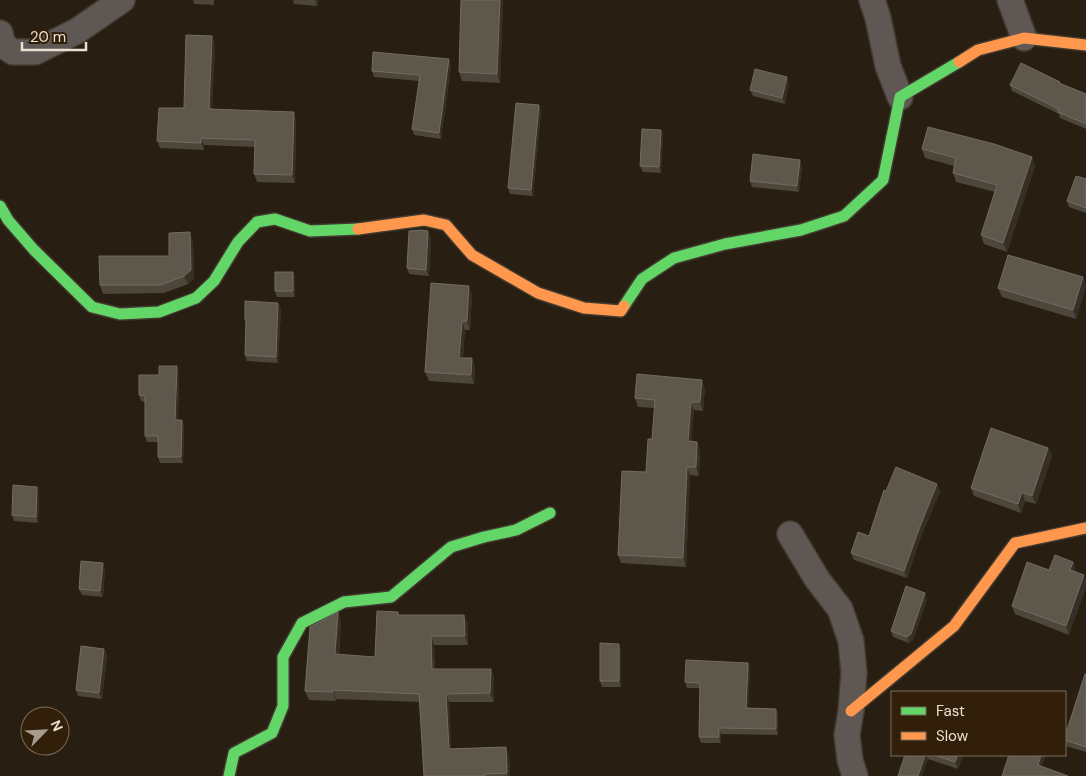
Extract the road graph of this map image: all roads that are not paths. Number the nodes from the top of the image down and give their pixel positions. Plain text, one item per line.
1 (122, 0) edge
2 (872, 0) edge
3 (1010, 0) edge
4 (0, 33) edge
5 (1024, 38) junction
6 (1086, 45) edge
7 (900, 97) junction
8 (0, 206) edge
9 (550, 514) dead end
10 (1086, 528) edge
11 (790, 534) dead end
12 (851, 711) junction
13 (229, 776) edge
14 (854, 776) edge

1 - 4 street
2 - 7 street
3 - 5 street
5 - 6 street
5 - 7 street
7 - 8 street
9 - 13 street
10 - 12 street
11 - 12 street
12 - 14 street

